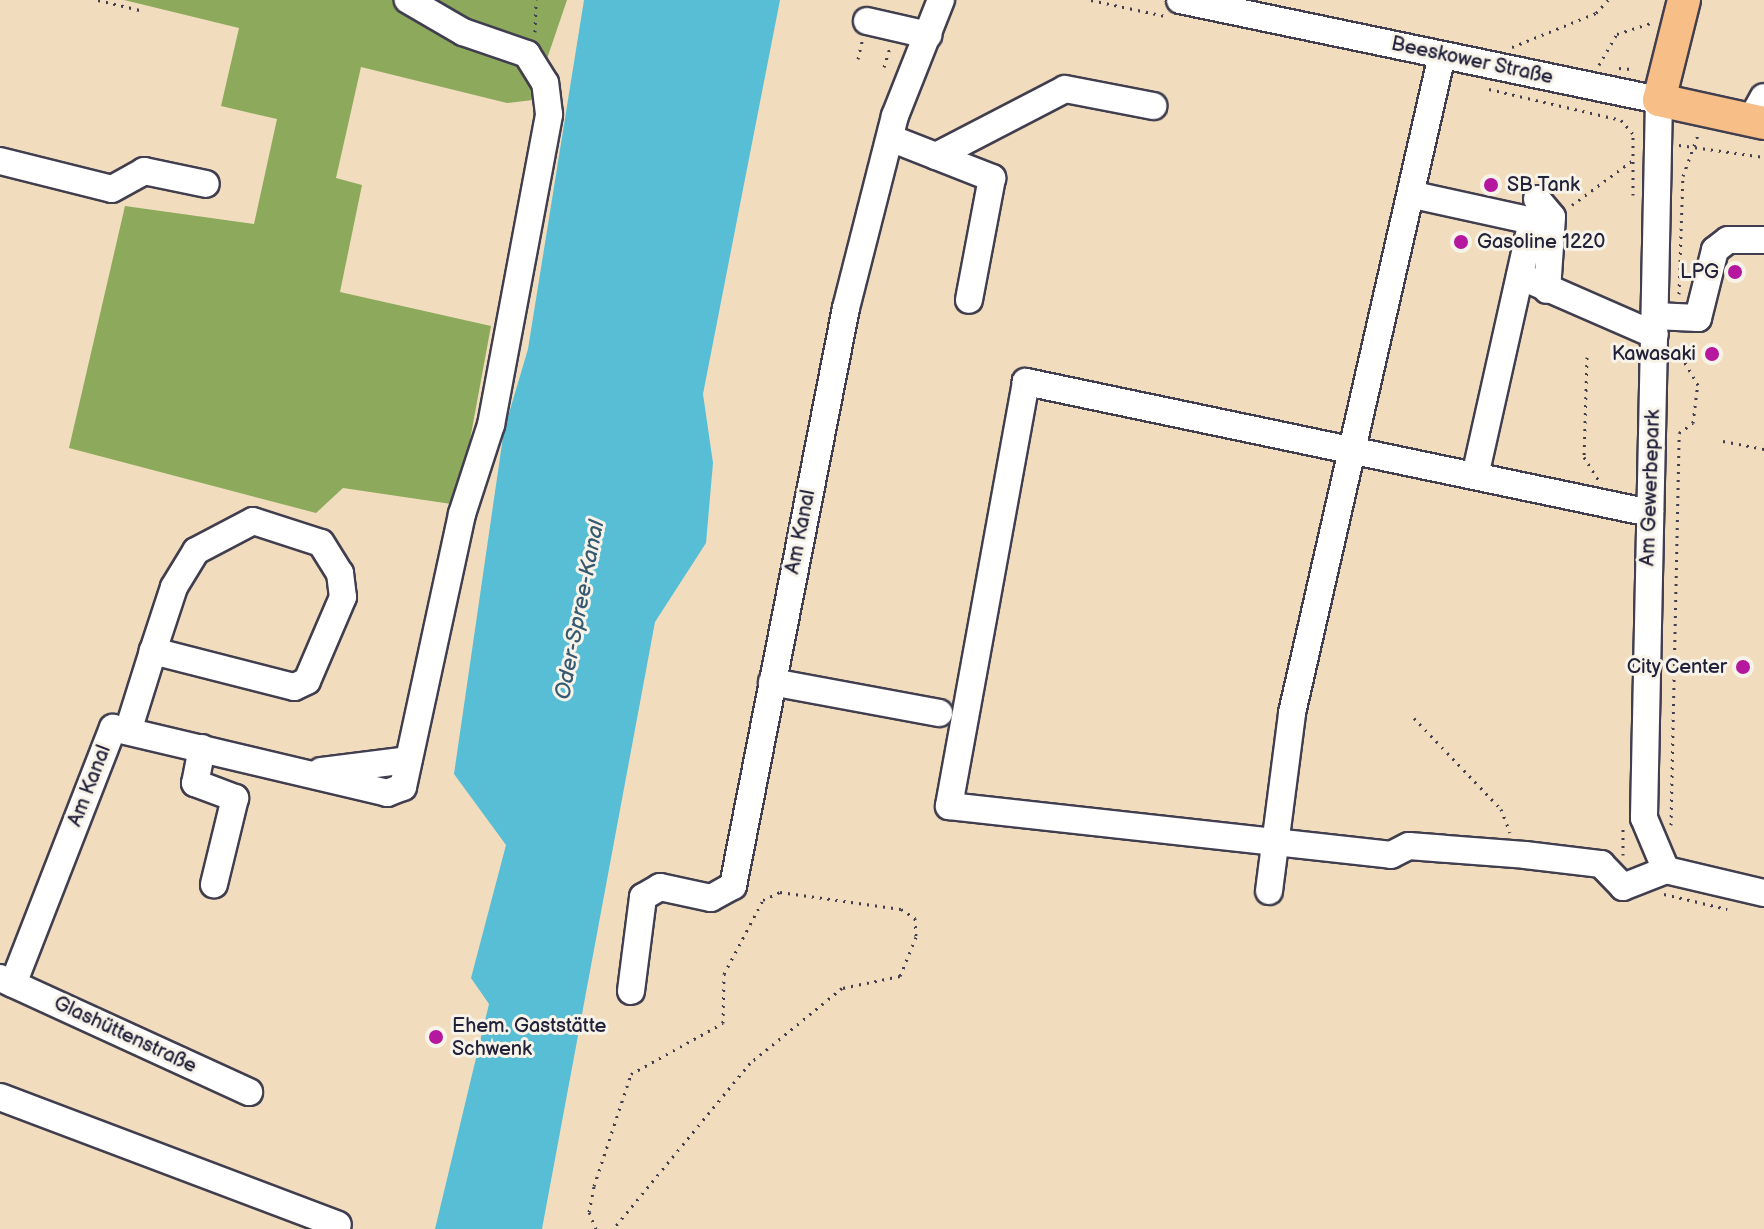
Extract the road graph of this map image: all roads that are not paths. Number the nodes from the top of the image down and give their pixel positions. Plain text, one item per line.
1 (408, 0) edge
2 (941, 0) edge
3 (1180, 0) edge
4 (1684, 0) edge
5 (867, 21) dead end
6 (928, 35) junction
7 (1442, 55) junction
8 (1659, 100) junction
9 (1153, 106) dead end
10 (1760, 114) edge
11 (890, 138) junction
12 (936, 156) junction
13 (0, 161) edge
14 (206, 184) dead end
15 (1414, 195) junction
16 (1534, 210) junction
17 (1764, 240) edge
18 (1520, 276) junction
19 (1547, 290) junction
20 (969, 300) dead end
21 (1663, 323) junction
22 (1350, 447) junction
23 (1476, 472) junction
24 (1650, 513) junction
25 (153, 651) junction
26 (772, 682) junction
27 (939, 713) dead end
28 (128, 731) junction
29 (202, 748) junction
30 (1275, 843) junction
31 (1666, 870) junction
32 (214, 884) dead end
33 (1269, 891) dead end
34 (1764, 893) edge
35 (6, 981) edge
36 (631, 991) dead end
37 (249, 1092) dead end
38 (0, 1097) edge
39 (338, 1225) dead end

1 - 29 street, Am Kanal
2 - 6 street, Am Kanal
3 - 7 street, Beeskower Straße
4 - 8 main road
5 - 6 street
6 - 11 street, Am Kanal
7 - 8 street, Beeskower Straße
7 - 15 street
8 - 10 main road, Beeskower Straße
8 - 21 street, Am Gewerbepark
9 - 12 street
11 - 12 street
11 - 26 street, Am Kanal
12 - 20 street
13 - 14 street
15 - 16 street
15 - 22 street
16 - 18 street
16 - 19 street
17 - 21 street
18 - 19 street
18 - 23 street
19 - 21 street
21 - 24 street, Am Gewerbepark
22 - 23 street
22 - 30 street
22 - 30 street
23 - 24 street
24 - 31 street, Am Gewerbepark
25 - 25 street
25 - 28 street
26 - 27 street
26 - 36 street, Am Kanal
28 - 29 street, Am Kanal
28 - 35 street, Am Kanal
29 - 32 street
30 - 31 street
30 - 33 street
31 - 34 street
35 - 37 street, Glashüttenstraße
38 - 39 street

